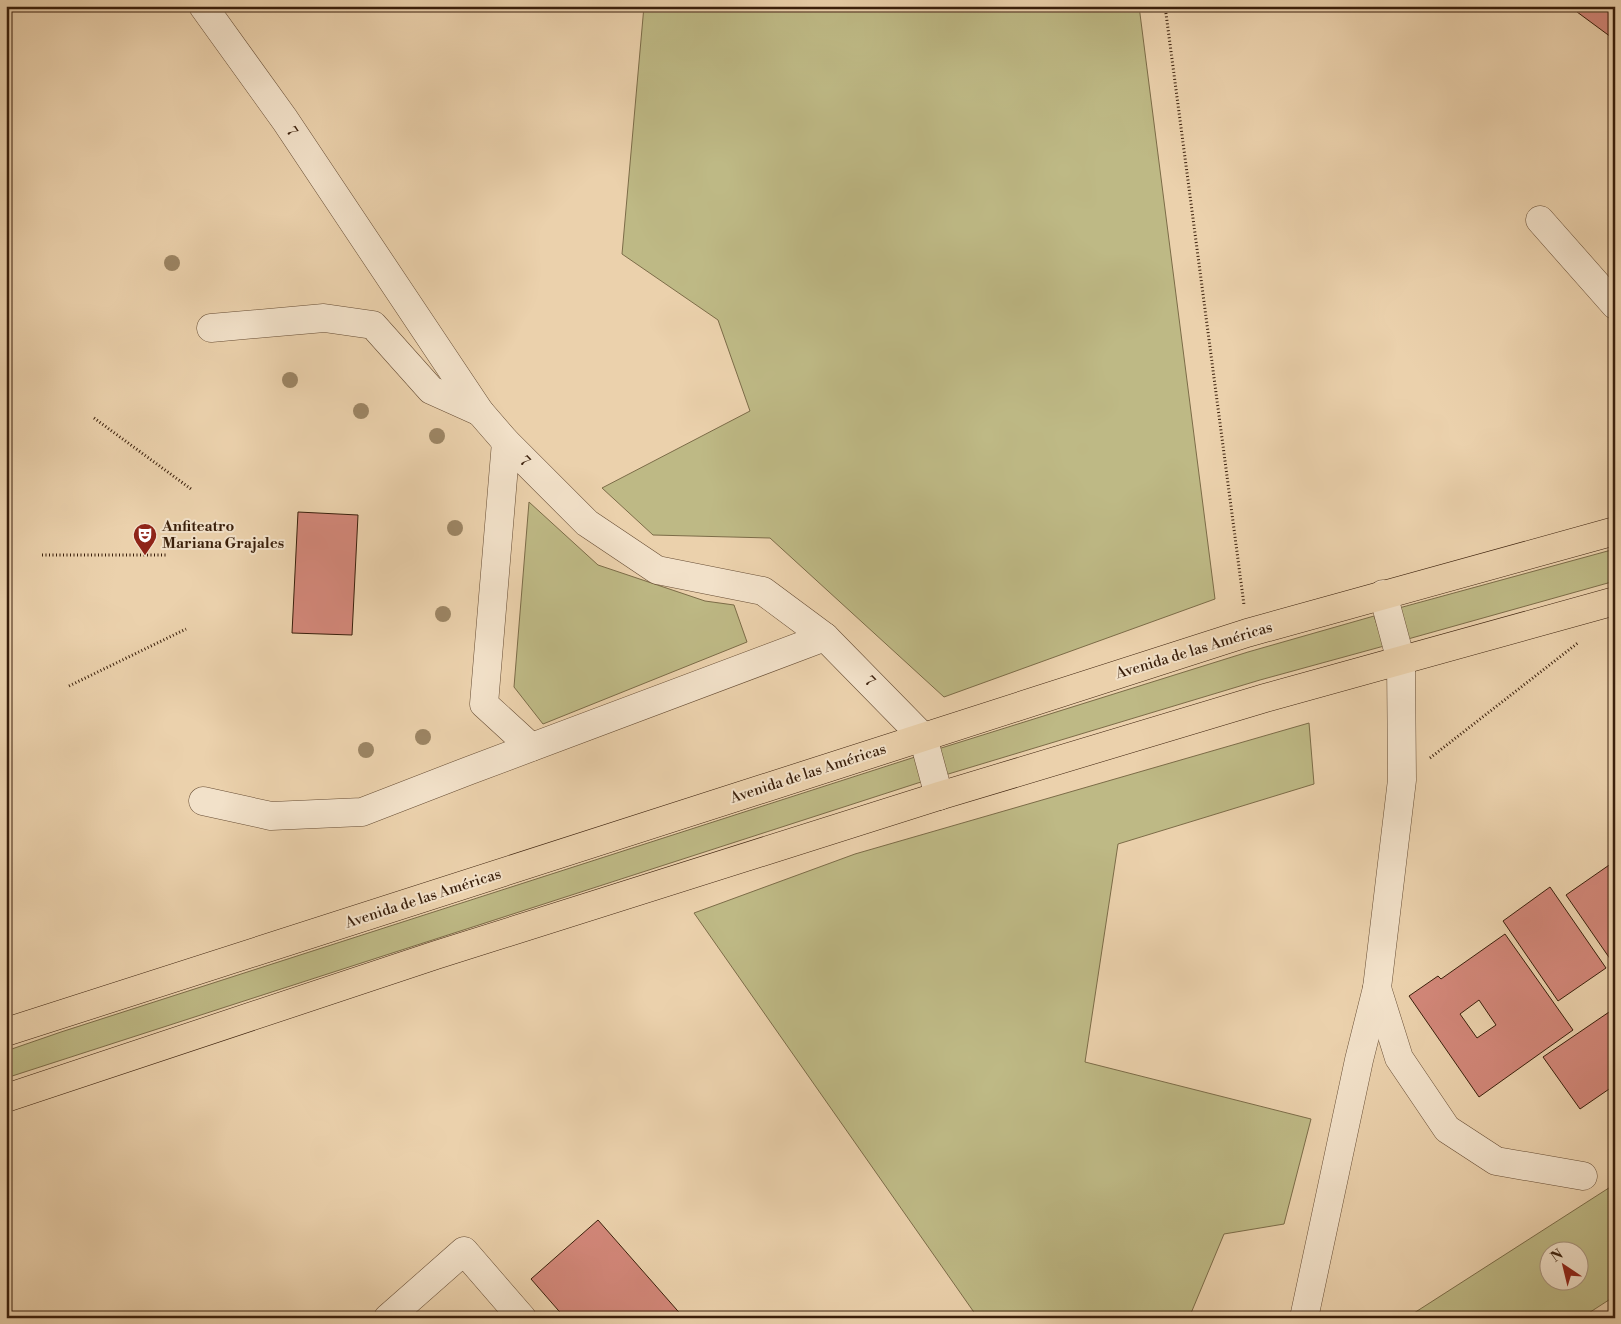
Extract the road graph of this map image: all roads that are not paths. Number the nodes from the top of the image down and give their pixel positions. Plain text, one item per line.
1 (204, 6) edge
2 (1540, 220) dead end
3 (1615, 305) edge
4 (211, 328) dead end
5 (480, 412) junction
6 (506, 442) junction
7 (1615, 531) edge
8 (1383, 594) junction
9 (1615, 601) edge
10 (825, 637) junction
11 (1401, 661) junction
12 (923, 737) junction
13 (531, 747) junction
14 (939, 796) junction
15 (203, 801) dead end
16 (1377, 988) junction
17 (6, 1032) edge
18 (6, 1098) edge
19 (1583, 1176) dead end
20 (388, 1318) edge
21 (522, 1318) edge
22 (1304, 1318) edge

1 - 5 street, 7
2 - 3 street
4 - 5 street
5 - 6 street, 7
6 - 10 street, 7
6 - 13 street
7 - 8 main road, Avenida de las Américas
8 - 11 street
8 - 12 main road, Avenida de las Américas
9 - 11 main road
10 - 12 street, 7
10 - 13 street
11 - 14 main road
11 - 16 street
12 - 14 street, 7
12 - 17 main road, Avenida de las Américas
13 - 15 street
14 - 18 main road
16 - 19 street
16 - 22 street
20 - 21 street

